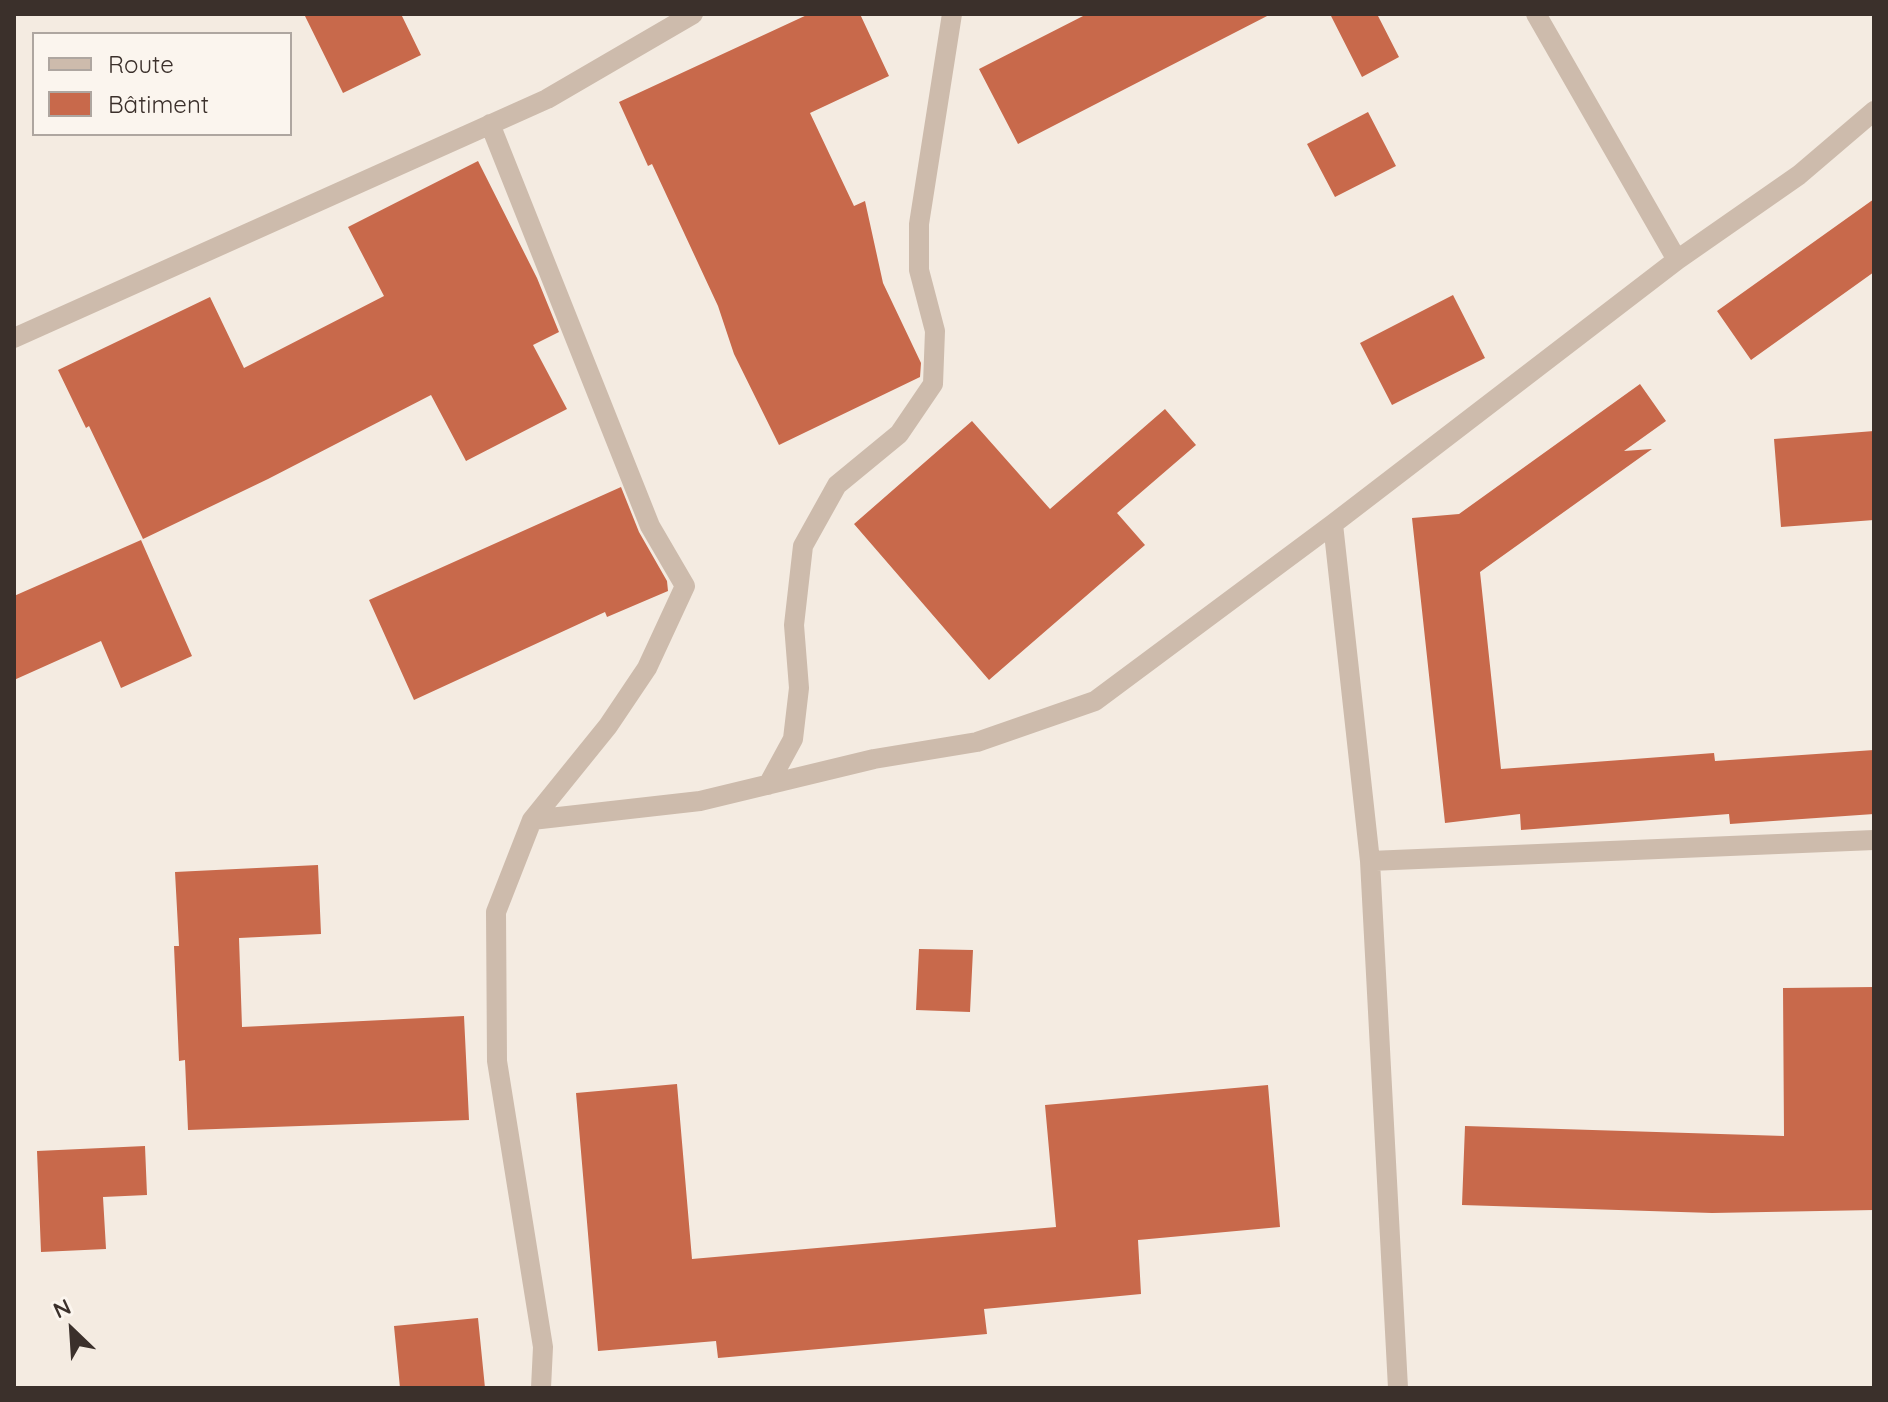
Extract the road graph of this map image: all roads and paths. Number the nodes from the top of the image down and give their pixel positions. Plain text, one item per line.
1 (693, 14) edge
2 (952, 14) edge
3 (1536, 14) edge
4 (1874, 111) edge
5 (490, 124) junction
6 (1677, 260) junction
7 (14, 338) edge
8 (1333, 524) junction
9 (768, 785) junction
10 (532, 820) junction
11 (1874, 840) edge
12 (1370, 861) junction
13 (541, 1388) edge
14 (1398, 1388) edge

1 - 5 street
2 - 9 street
3 - 6 street
4 - 6 street
5 - 7 street
5 - 10 street
6 - 8 street
8 - 9 street
8 - 12 street
9 - 10 street
10 - 13 street
11 - 12 street
12 - 14 street

